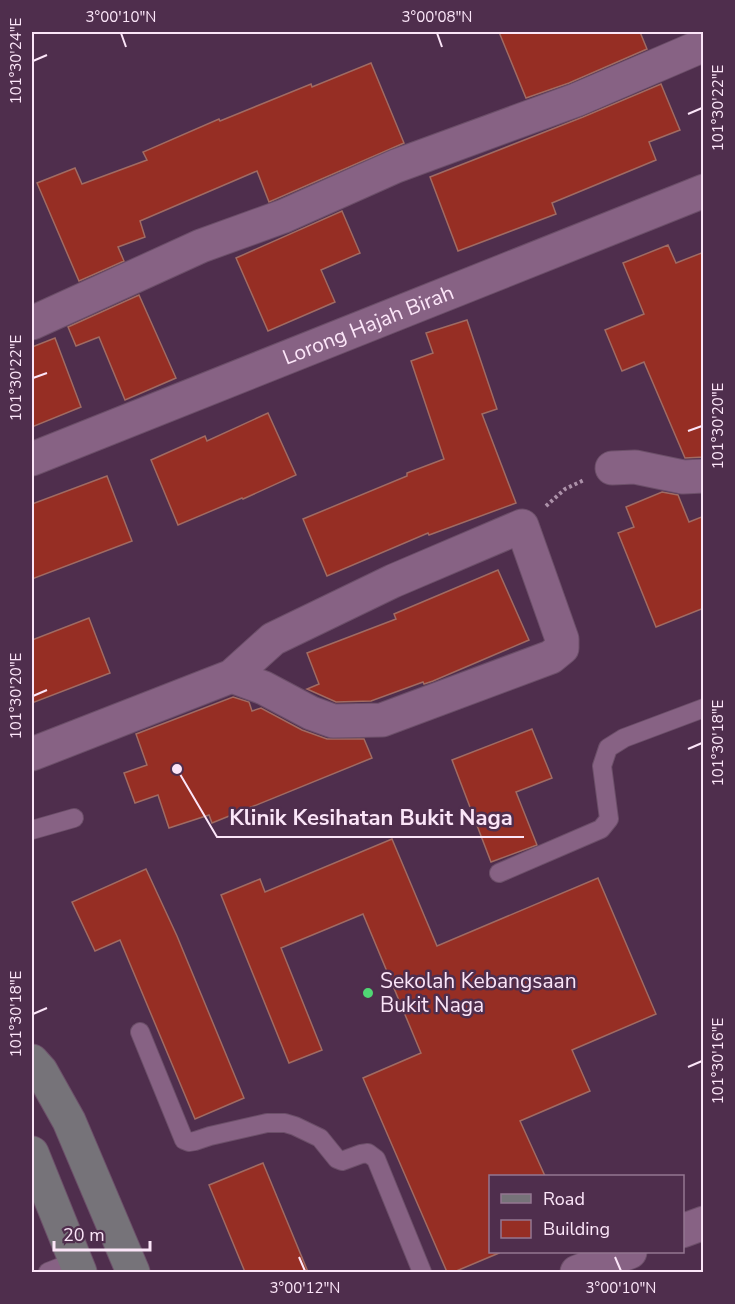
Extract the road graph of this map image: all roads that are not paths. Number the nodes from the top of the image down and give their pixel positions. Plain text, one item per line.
1 (704, 45) edge
2 (704, 191) edge
3 (32, 323) edge
4 (32, 459) edge
5 (612, 468) road end
6 (704, 476) edge
7 (232, 676) junction
8 (704, 708) edge
9 (32, 754) edge
10 (74, 818) dead end
11 (32, 830) edge
12 (499, 873) dead end
13 (140, 1032) dead end
14 (32, 1060) edge
15 (32, 1152) edge
16 (704, 1223) edge
17 (684, 1230) edge
18 (625, 1253) edge
19 (75, 1269) edge
20 (133, 1272) edge
21 (422, 1272) edge
22 (577, 1272) edge

1 - 3 street
2 - 4 street, Lorong Hajah Birah
5 - 6 street
7 - 7 street
7 - 9 street
8 - 12 lane
10 - 11 lane
13 - 21 lane
14 - 20 main road
15 - 19 main road
16 - 17 street
18 - 22 street

